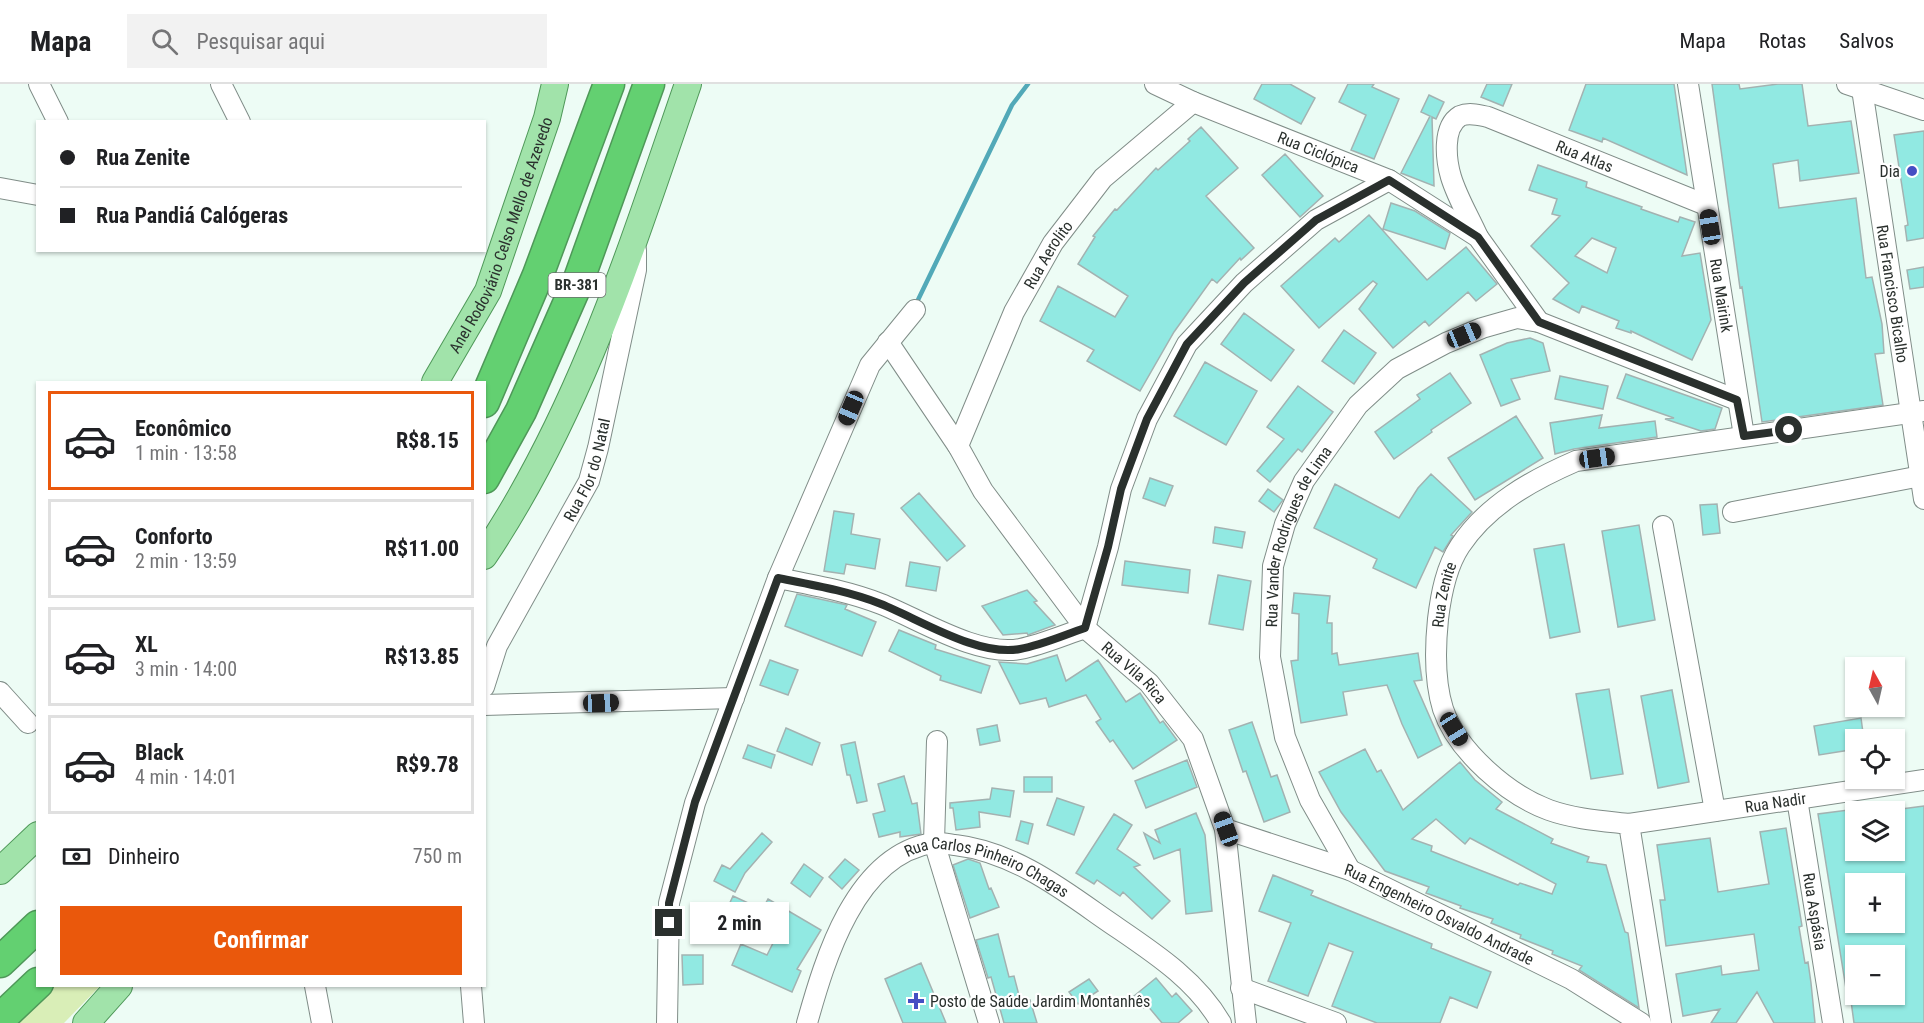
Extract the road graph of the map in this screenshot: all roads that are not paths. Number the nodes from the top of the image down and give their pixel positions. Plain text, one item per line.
1 (39, 84) edge
2 (221, 84) edge
3 (555, 84) edge
4 (609, 84) edge
5 (649, 84) edge
6 (688, 84) edge
7 (1155, 84) edge
8 (1688, 84) edge
9 (1854, 87) edge
10 (1193, 102) junction
11 (1924, 110) edge
12 (57, 120) edge
13 (239, 120) edge
14 (1389, 180) junction
15 (0, 188) edge
16 (36, 195) edge
17 (1706, 205) junction
18 (636, 233) junction
19 (1478, 237) junction
20 (915, 310) dead end
21 (1539, 322) junction
22 (888, 342) junction
23 (436, 381) edge
24 (486, 397) edge
25 (1737, 400) junction
26 (1918, 412) edge
27 (1744, 436) junction
28 (958, 446) junction
29 (486, 474) edge
30 (1921, 476) junction
31 (1924, 499) edge
32 (1732, 512) dead end
33 (1663, 526) dead end
34 (486, 553) edge
35 (778, 578) junction
36 (1085, 628) junction
37 (486, 681) edge
38 (0, 692) edge
39 (734, 698) junction
40 (486, 705) edge
41 (28, 723) dead end
42 (937, 741) dead end
43 (1924, 780) edge
44 (1797, 799) junction
45 (1715, 811) junction
46 (1629, 824) junction
47 (1226, 829) junction
48 (36, 837) edge
49 (934, 842) junction
50 (1350, 870) junction
51 (0, 871) edge
52 (36, 928) edge
53 (0, 962) edge
54 (36, 985) edge
55 (118, 987) edge
56 (315, 987) edge
57 (471, 987) edge
58 (1241, 988) junction
59 (0, 1019) edge
60 (86, 1023) edge
61 (322, 1023) edge
62 (474, 1023) edge
63 (667, 1023) edge
64 (807, 1023) edge
65 (989, 1023) edge
66 (1221, 1023) edge
67 (1246, 1023) edge
68 (1336, 1023) edge
69 (1641, 1023) edge
70 (1661, 1023) edge
71 (1833, 1023) edge

1 - 12 street
2 - 13 street
3 - 23 main road, Anel Rodoviário Celso Mello de Azevedo
4 - 24 highway, BR-381
5 - 29 highway, BR-381
6 - 18 main road
7 - 10 street, Rua Ciclópica
8 - 17 street, Rua Mairink
9 - 11 street
9 - 26 street, Rua Francisco Bicalho
10 - 14 street, Rua Ciclópica
10 - 28 street, Rua Aerolito
14 - 19 street, Rua Ciclópica
14 - 36 street
15 - 16 street
17 - 19 street, Rua Atlas
17 - 25 street, Rua Mairink
18 - 34 main road
18 - 37 street, Rua Flor do Natal
19 - 21 street, Rua Ciclópica
20 - 22 street
21 - 25 street
21 - 50 street, Rua Vander Rodrigues de Lima
22 - 28 street, Rua Vila Rica
22 - 35 street
25 - 27 street, Rua Mairink
26 - 27 street, Rua Zenite
26 - 30 street, Rua Francisco Bicalho
27 - 46 street, Rua Zenite
28 - 36 street, Rua Vila Rica
30 - 31 street, Rua Francisco Bicalho
30 - 32 street
33 - 45 street
35 - 36 street
35 - 39 street
36 - 47 street, Rua Vila Rica
38 - 41 street
39 - 40 street
39 - 63 street
42 - 49 street
43 - 44 street, Rua Nadir
44 - 45 street, Rua Nadir
44 - 71 street, Rua Aspásia
45 - 46 street, Rua Nadir
46 - 70 street
47 - 50 street, Rua Engenheiro Osvaldo Andrade
47 - 58 street, Rua Vila Rica
48 - 51 main road
49 - 64 street, Rua Carlos Pinheiro Chagas
49 - 65 street
49 - 66 street, Rua Carlos Pinheiro Chagas
50 - 69 street, Rua Engenheiro Osvaldo Andrade
52 - 53 highway
54 - 59 highway
55 - 60 main road
56 - 61 street
57 - 62 street
58 - 67 street, Rua Vila Rica
58 - 68 street

